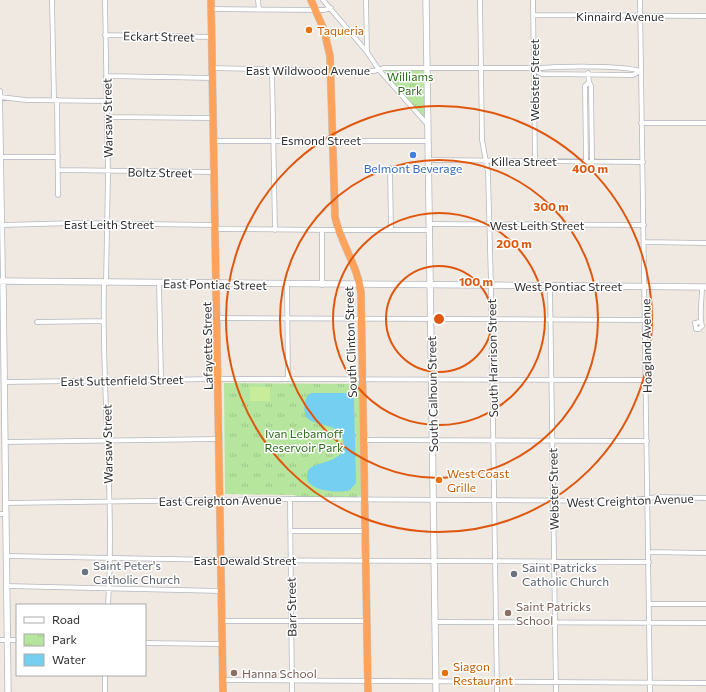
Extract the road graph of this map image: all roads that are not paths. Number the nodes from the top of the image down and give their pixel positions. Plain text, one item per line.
1 (52, 0) edge
2 (105, 0) edge
3 (211, 0) edge
4 (258, 0) edge
5 (312, 0) edge
6 (323, 0) edge
7 (366, 0) edge
8 (426, 0) edge
9 (480, 0) edge
10 (533, 0) edge
11 (640, 0) edge
12 (331, 8) junction
13 (212, 9) junction
14 (259, 10) junction
15 (316, 10) junction
16 (534, 15) junction
17 (641, 16) junction
18 (706, 16) edge
19 (105, 35) junction
20 (212, 37) junction
21 (367, 52) junction
22 (213, 68) junction
23 (427, 68) junction
24 (480, 68) junction
25 (588, 68) junction
26 (272, 70) junction
27 (378, 70) junction
28 (534, 70) junction
29 (331, 71) junction
30 (640, 71) junction
31 (588, 74) junction
32 (106, 76) junction
33 (213, 78) junction
34 (588, 82) junction
35 (0, 91) edge
36 (0, 97) edge
37 (55, 100) junction
38 (107, 101) junction
39 (585, 113) junction
40 (591, 114) junction
41 (107, 117) junction
42 (213, 118) junction
43 (591, 122) junction
44 (586, 123) junction
45 (642, 123) junction
46 (706, 123) edge
47 (428, 125) junction
48 (214, 140) junction
49 (274, 140) junction
50 (332, 140) junction
51 (428, 141) junction
52 (1, 157) edge
53 (58, 157) junction
54 (428, 160) junction
55 (487, 161) junction
56 (535, 161) junction
57 (586, 161) junction
58 (592, 161) junction
59 (643, 162) junction
60 (390, 168) dead end
61 (58, 170) junction
62 (108, 171) junction
63 (214, 172) junction
64 (0, 185) edge
65 (58, 195) dead end
66 (107, 224) junction
67 (490, 224) junction
68 (2, 225) junction
69 (644, 225) junction
70 (216, 227) junction
71 (429, 227) junction
72 (275, 230) junction
73 (322, 230) junction
74 (336, 230) junction
75 (391, 230) junction
76 (644, 242) junction
77 (706, 243) edge
78 (2, 281) edge
79 (105, 283) junction
80 (159, 283) junction
81 (217, 284) junction
82 (287, 285) junction
83 (322, 285) junction
84 (360, 285) junction
85 (431, 285) junction
86 (492, 286) junction
87 (550, 286) junction
88 (645, 287) junction
89 (704, 287) edge
90 (217, 318) junction
91 (287, 319) junction
92 (362, 319) junction
93 (431, 319) junction
94 (492, 320) junction
95 (550, 320) junction
96 (645, 320) junction
97 (104, 321) junction
98 (37, 322) dead end
99 (700, 322) dead end
100 (218, 378) junction
101 (288, 378) junction
102 (161, 379) junction
103 (363, 379) junction
104 (106, 380) junction
105 (432, 380) junction
106 (492, 380) junction
107 (551, 380) junction
108 (646, 380) junction
109 (5, 382) junction
110 (219, 439) junction
111 (106, 440) junction
112 (364, 440) junction
113 (433, 440) junction
114 (494, 440) junction
115 (552, 440) junction
116 (647, 441) junction
117 (6, 442) junction
118 (706, 498) edge
119 (290, 499) junction
120 (648, 499) junction
121 (221, 500) junction
122 (366, 500) junction
123 (108, 501) junction
124 (434, 501) junction
125 (494, 501) junction
126 (553, 501) junction
127 (6, 503) junction
128 (3, 514) edge
129 (291, 531) junction
130 (365, 531) junction
131 (649, 552) junction
132 (706, 553) edge
133 (7, 556) junction
134 (110, 558) junction
135 (221, 560) junction
136 (291, 560) junction
137 (366, 561) junction
138 (435, 562) junction
139 (495, 562) junction
140 (554, 562) junction
141 (649, 562) junction
142 (7, 586) junction
143 (109, 588) junction
144 (221, 591) junction
145 (108, 604) edge
146 (649, 604) junction
147 (706, 604) edge
148 (222, 621) junction
149 (292, 621) junction
150 (366, 621) junction
151 (436, 622) junction
152 (496, 622) junction
153 (555, 622) junction
154 (649, 623) junction
155 (706, 623) edge
156 (0, 640) edge
157 (7, 640) junction
158 (16, 640) edge
159 (146, 643) edge
160 (222, 644) junction
161 (105, 676) edge
162 (223, 680) junction
163 (292, 681) junction
164 (368, 681) junction
165 (436, 681) junction
166 (497, 683) junction
167 (555, 683) junction
168 (650, 683) junction
169 (706, 683) edge
170 (8, 692) edge
171 (105, 692) edge
172 (223, 692) edge
173 (292, 692) edge
174 (368, 692) edge
175 (436, 692) edge
176 (497, 692) edge
177 (556, 692) edge
178 (650, 692) edge

1 - 37 street
2 - 19 street, Warsaw Street
3 - 13 highway, Lafayette Street
4 - 14 street
5 - 15 highway, South Clinton Street
6 - 12 street
7 - 21 street
8 - 23 street, South Calhoun Street
9 - 24 street, South Harrison Street
10 - 16 street, Webster Street
11 - 17 street, Hoagland Avenue
12 - 15 street
12 - 21 street
13 - 14 street
13 - 20 highway, Lafayette Street
14 - 15 street
15 - 29 highway, South Clinton Street
16 - 17 street, Kinnaird Avenue
16 - 28 street, Webster Street
17 - 18 street, Kinnaird Avenue
17 - 30 street, Hoagland Avenue
19 - 20 street, Eckart Street
19 - 32 street, Warsaw Street
20 - 22 highway, Lafayette Street
21 - 27 street
22 - 26 street, East Wildwood Avenue
22 - 33 highway, Lafayette Street
23 - 24 street, East Wildwood Avenue
23 - 27 street, East Wildwood Avenue
23 - 47 street, South Calhoun Street
24 - 28 street, East Wildwood Avenue
24 - 55 street, South Harrison Street
25 - 28 street
25 - 30 street
25 - 31 street
26 - 29 street, East Wildwood Avenue
26 - 49 street
27 - 29 street, East Wildwood Avenue
27 - 47 street
28 - 31 street
28 - 56 street, Webster Street
29 - 50 highway, South Clinton Street
30 - 31 street
30 - 45 street, Hoagland Avenue
31 - 34 street
32 - 33 street
32 - 38 street, Warsaw Street
33 - 42 highway, Lafayette Street
34 - 39 street
34 - 40 street
35 - 36 street
36 - 37 street
36 - 52 street
37 - 38 street
37 - 53 street
38 - 41 street, Warsaw Street
39 - 40 street
39 - 44 street
40 - 43 street
41 - 42 street
41 - 62 street, Warsaw Street
42 - 48 highway, Lafayette Street
43 - 44 street
43 - 58 street
44 - 57 street
45 - 46 street
45 - 59 street, Hoagland Avenue
47 - 51 street, South Calhoun Street
48 - 49 street, Esmond Street
48 - 63 highway, Lafayette Street
49 - 50 street, Esmond Street
49 - 72 street
50 - 51 street, Esmond Street
50 - 74 highway, South Clinton Street
51 - 54 street, South Calhoun Street
52 - 53 street
52 - 64 street
53 - 61 street
54 - 55 street, Killea Street
54 - 71 street, South Calhoun Street
55 - 56 street, Killea Street
55 - 67 street, South Harrison Street
56 - 57 street, Killea Street
57 - 58 street, Killea Street
58 - 59 street, Killea Street
59 - 69 street, Hoagland Avenue
60 - 75 street
61 - 62 street, Boltz Street
61 - 65 street
62 - 63 street, Boltz Street
62 - 66 street, Warsaw Street
63 - 70 highway, Lafayette Street
64 - 68 street
66 - 68 street, East Leith Street
66 - 70 street, East Leith Street
66 - 79 street, Warsaw Street
67 - 69 street, West Leith Street
67 - 71 street, West Leith Street
67 - 86 street, South Harrison Street
68 - 78 street
69 - 76 street, Hoagland Avenue
70 - 72 street, East Leith Street
70 - 81 highway, Lafayette Street
71 - 75 street, East Leith Street
71 - 85 street, South Calhoun Street
72 - 73 street, East Leith Street
73 - 74 street, East Leith Street
73 - 83 street
74 - 75 street, East Leith Street
74 - 84 highway, South Clinton Street
76 - 77 street
76 - 88 street, Hoagland Avenue
78 - 79 street, East Pontiac Street
78 - 109 street
79 - 80 street, East Pontiac Street
79 - 97 street, Warsaw Street
80 - 81 street, East Pontiac Street
80 - 102 street
81 - 82 street, East Pontiac Street
81 - 90 highway, Lafayette Street
82 - 83 street, East Pontiac Street
82 - 91 street
83 - 84 street, East Pontiac Street
84 - 85 street, East Pontiac Street
84 - 92 highway, South Clinton Street
85 - 86 street, West Pontiac Street
85 - 93 street, South Calhoun Street
86 - 87 street, West Pontiac Street
86 - 94 street, South Harrison Street
87 - 88 street, West Pontiac Street
87 - 95 street, Webster Street
88 - 89 street, West Pontiac Street
88 - 96 street, Hoagland Avenue
89 - 99 street
90 - 91 street
90 - 100 highway, Lafayette Street
91 - 92 street
91 - 101 street
92 - 93 street
92 - 103 highway, South Clinton Street
93 - 94 street
93 - 105 street, South Calhoun Street
94 - 95 street
94 - 106 street, South Harrison Street
95 - 96 street
95 - 107 street, Webster Street
96 - 108 street, Hoagland Avenue
97 - 98 street
97 - 104 street, Warsaw Street
100 - 101 street, East Suttenfield Street
100 - 102 street, East Suttenfield Street
100 - 110 highway, Lafayette Street
101 - 103 street, East Suttenfield Street
102 - 104 street, East Suttenfield Street
103 - 105 street, East Suttenfield Street
103 - 112 highway, South Clinton Street
104 - 109 street, East Suttenfield Street
104 - 111 street, Warsaw Street
105 - 106 street, East Suttenfield Street
105 - 113 street, South Calhoun Street
106 - 107 street, East Suttenfield Street
106 - 114 street, South Harrison Street
107 - 108 street, East Suttenfield Street
107 - 115 street, Webster Street
108 - 116 street, Hoagland Avenue
109 - 117 street
110 - 111 street
110 - 121 highway, Lafayette Street
111 - 117 street
111 - 123 street, Warsaw Street
112 - 113 street
112 - 122 highway, South Clinton Street
113 - 114 street
113 - 124 street, South Calhoun Street
114 - 115 street
114 - 125 street, South Harrison Street
115 - 116 street
115 - 126 street, Webster Street
116 - 120 street, Hoagland Avenue
117 - 127 street
118 - 120 street, West Creighton Avenue
119 - 121 street, East Creighton Avenue
119 - 122 street, East Creighton Avenue
119 - 129 street, Barr Street
120 - 126 street, West Creighton Avenue
120 - 131 street, Hoagland Avenue
121 - 123 street, East Creighton Avenue
121 - 135 highway, Lafayette Street
122 - 124 street, East Creighton Avenue
122 - 130 highway, South Clinton Street
123 - 127 street, East Creighton Avenue
123 - 134 street, Warsaw Street
124 - 125 street, West Creighton Avenue
124 - 138 street, South Calhoun Street
125 - 126 street, West Creighton Avenue
125 - 139 street, South Harrison Street
126 - 140 street, Webster Street
127 - 128 street
128 - 133 street
129 - 130 street
129 - 136 street, Barr Street
130 - 137 highway, South Clinton Street
131 - 132 street
131 - 141 street, Hoagland Avenue
133 - 134 street, East Dewald Street
133 - 142 street
134 - 135 street, East Dewald Street
134 - 143 street, Warsaw Street
135 - 136 street, East Dewald Street
135 - 144 highway, Lafayette Street
136 - 137 street, East Dewald Street
136 - 149 street, Barr Street
137 - 138 street, East Dewald Street
137 - 150 highway, South Clinton Street
138 - 139 street, East Dewald Street
138 - 151 street, South Calhoun Street
139 - 140 street, East Dewald Street
139 - 152 street, South Harrison Street
140 - 141 street, East Dewald Street
140 - 153 street, Webster Street
141 - 146 street, Hoagland Avenue
142 - 143 street
142 - 157 street
143 - 144 street
143 - 145 street, Warsaw Street
144 - 148 highway, Lafayette Street
146 - 147 street
146 - 154 street, Hoagland Avenue
148 - 149 street
148 - 160 highway, Lafayette Street
149 - 150 street
149 - 163 street, Barr Street
150 - 164 highway, South Clinton Street
151 - 152 street
151 - 165 street, South Calhoun Street
152 - 153 street
152 - 166 street, South Harrison Street
153 - 154 street
153 - 167 street, Webster Street
154 - 155 street
154 - 168 street, Hoagland Avenue
156 - 157 street
157 - 158 street
157 - 170 street
159 - 160 street
160 - 162 highway, Lafayette Street
161 - 171 street
162 - 163 street
162 - 172 highway, Lafayette Street
163 - 164 street
163 - 173 street, Barr Street
164 - 165 street
164 - 174 highway, South Clinton Street
165 - 166 street
165 - 175 street, South Calhoun Street
166 - 167 street
166 - 176 street, South Harrison Street
167 - 168 street
167 - 177 street, Webster Street
168 - 169 street
168 - 178 street, Hoagland Avenue

